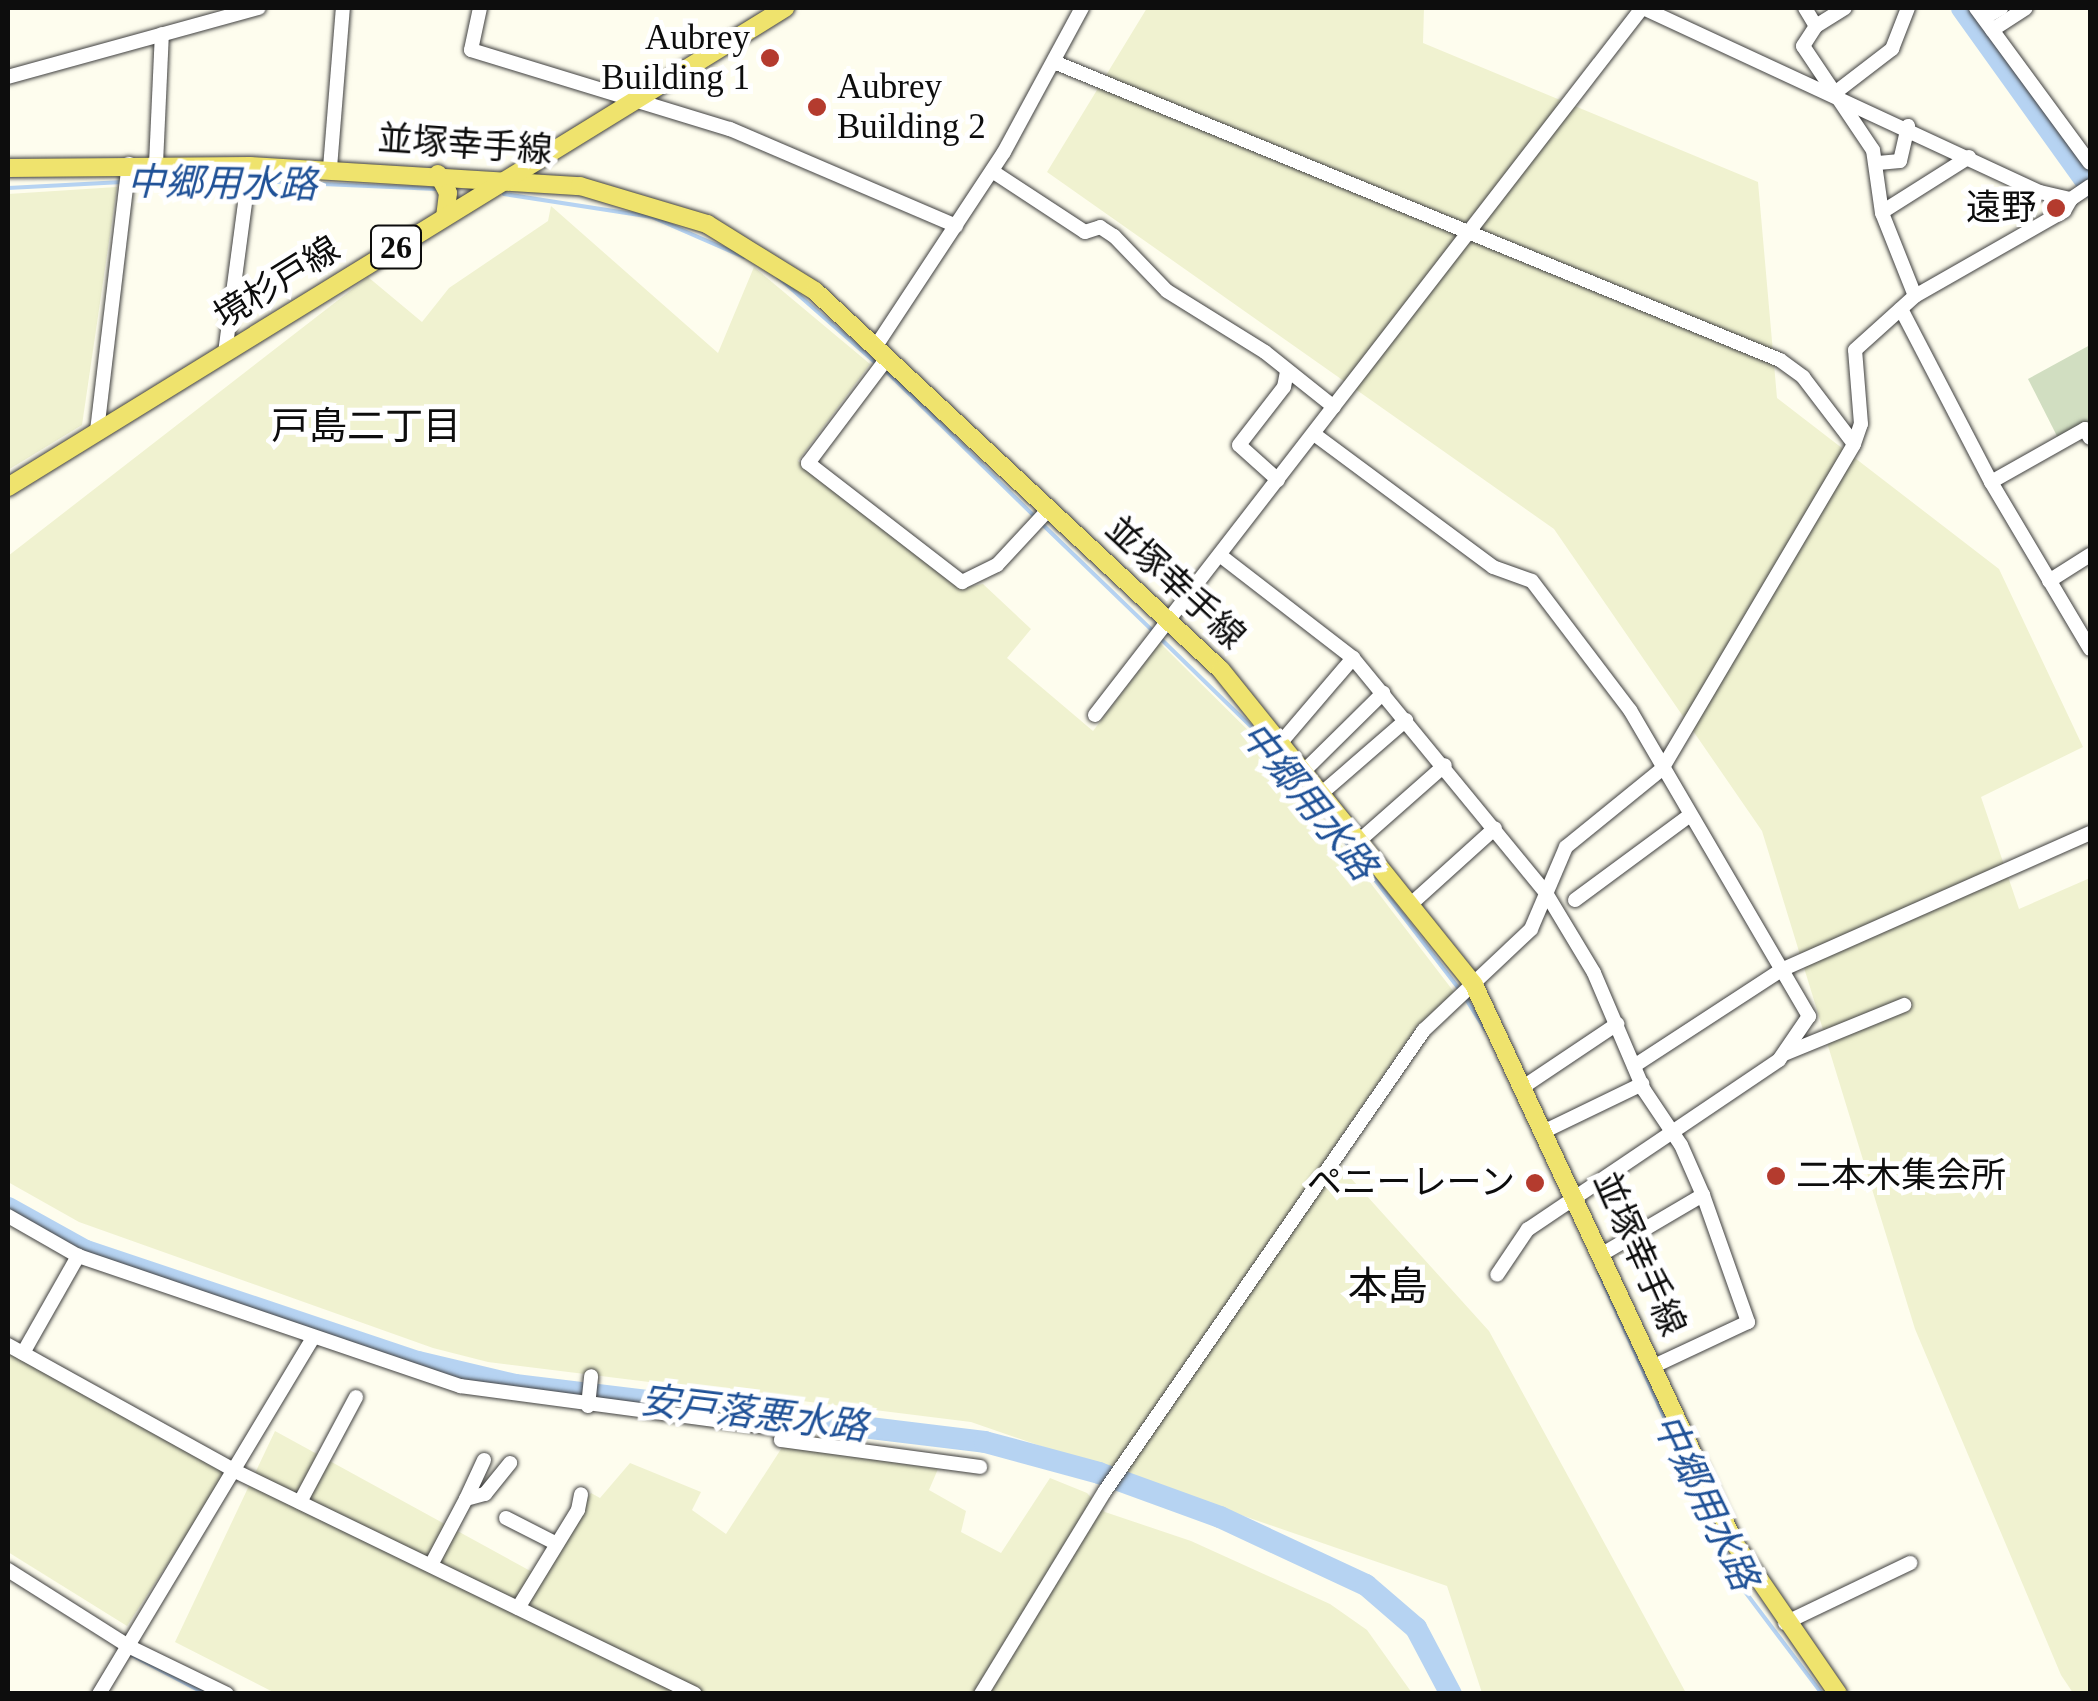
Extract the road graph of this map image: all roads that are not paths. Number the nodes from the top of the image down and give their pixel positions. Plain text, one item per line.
1 (259, 8) edge
2 (343, 8) edge
3 (480, 8) edge
4 (785, 8) edge
5 (1082, 8) edge
6 (1642, 8) edge
7 (1805, 8) edge
8 (1845, 8) edge
9 (1908, 8) edge
10 (2000, 8) edge
11 (2026, 8) edge
12 (1984, 19) edge
13 (1816, 26) junction
14 (162, 34) junction
15 (1054, 62) junction
16 (8, 77) edge
17 (1836, 92) junction
18 (638, 98) junction
19 (1908, 126) junction
20 (1969, 157) junction
21 (129, 164) junction
22 (156, 164) junction
23 (1878, 164) junction
24 (2090, 164) edge
25 (250, 166) junction
26 (8, 168) edge
27 (330, 168) junction
28 (992, 171) junction
29 (438, 174) junction
30 (508, 178) junction
31 (2090, 186) edge
32 (2071, 198) junction
33 (1882, 212) junction
34 (445, 217) junction
35 (956, 226) junction
36 (1469, 232) junction
37 (1915, 296) junction
38 (1901, 309) junction
39 (882, 352) junction
40 (225, 353) junction
41 (1287, 371) junction
42 (1334, 407) junction
43 (98, 431) junction
44 (1314, 434) junction
45 (2090, 438) edge
46 (1854, 444) junction
47 (1278, 480) junction
48 (1991, 482) junction
49 (8, 487) edge
50 (1049, 508) junction
51 (2090, 555) edge
52 (1221, 556) junction
53 (2049, 580) junction
54 (1170, 622) junction
55 (2090, 649) edge
56 (1353, 658) junction
57 (1383, 693) junction
58 (1096, 715) dead end
59 (1406, 720) junction
60 (1282, 740) junction
61 (1445, 766) junction
62 (1662, 769) junction
63 (1305, 770) junction
64 (1323, 792) junction
65 (1689, 816) junction
66 (1495, 828) junction
67 (2090, 833) edge
68 (1360, 840) junction
69 (1546, 893) junction
70 (1575, 900) dead end
71 (1410, 904) junction
72 (1781, 970) junction
73 (1474, 986) junction
74 (1904, 1005) dead end
75 (1616, 1024) junction
76 (1783, 1055) junction
77 (1634, 1066) junction
78 (1642, 1084) junction
79 (1526, 1085) junction
80 (1547, 1130) junction
81 (1670, 1132) junction
82 (1576, 1194) junction
83 (1704, 1196) junction
84 (8, 1216) edge
85 (1604, 1253) junction
86 (78, 1256) junction
87 (1493, 1272) dead end
88 (312, 1340) junction
89 (8, 1345) edge
90 (23, 1353) junction
91 (1654, 1366) junction
92 (590, 1376) dead end
93 (356, 1398) dead end
94 (588, 1406) junction
95 (484, 1460) dead end
96 (510, 1463) dead end
97 (980, 1467) dead end
98 (235, 1471) junction
99 (580, 1494) dead end
100 (466, 1500) junction
101 (300, 1502) junction
102 (506, 1518) dead end
103 (557, 1544) junction
104 (1910, 1563) dead end
105 (431, 1566) junction
106 (8, 1570) edge
107 (518, 1608) junction
108 (1786, 1624) junction
109 (128, 1646) junction
110 (99, 1694) edge
111 (228, 1694) edge
112 (695, 1694) edge
113 (980, 1694) edge
114 (1838, 1694) edge

1 - 14 street
2 - 27 street
3 - 18 street
4 - 18 main road, 境杉戸線 / 26
5 - 15 street
6 - 17 street
6 - 36 street
7 - 13 street
8 - 13 street
9 - 17 street
10 - 12 street
11 - 12 street
12 - 24 street
13 - 17 street
14 - 16 street
14 - 22 street
15 - 28 street
15 - 36 street
17 - 19 street
17 - 23 street
18 - 30 main road, 境杉戸線 / 26
18 - 35 street
19 - 20 street
19 - 23 street
20 - 32 street
20 - 33 street
21 - 22 main road, 並塚幸手線
21 - 26 main road, 並塚幸手線
21 - 43 street
22 - 25 main road, 並塚幸手線
23 - 33 street
25 - 27 main road, 並塚幸手線
25 - 40 street
27 - 29 main road, 並塚幸手線
28 - 35 street
28 - 41 street
29 - 30 main road, 並塚幸手線
29 - 34 main road
30 - 34 main road, 境杉戸線 / 26
30 - 39 main road, 並塚幸手線
31 - 32 street
32 - 37 street
33 - 37 street
34 - 40 main road, 境杉戸線 / 26
35 - 39 street
36 - 42 street
36 - 46 street
37 - 38 street
38 - 46 street
38 - 48 street
39 - 50 main road, 並塚幸手線
39 - 50 street
40 - 43 main road, 境杉戸線 / 26
41 - 42 street
41 - 47 street
42 - 44 street
43 - 49 main road, 境杉戸線 / 26
44 - 47 street
44 - 62 street
45 - 48 street
46 - 62 street
47 - 52 street
48 - 53 street
50 - 54 main road, 並塚幸手線
51 - 53 street
52 - 54 street
52 - 56 street
53 - 55 street
54 - 58 street
54 - 60 main road, 並塚幸手線
56 - 57 street
56 - 60 street
57 - 59 street
57 - 63 street
59 - 61 street
59 - 64 street
60 - 63 main road, 並塚幸手線
61 - 66 street
61 - 68 street
62 - 65 street
62 - 69 street
63 - 64 main road, 並塚幸手線
64 - 68 main road, 並塚幸手線
65 - 70 street
65 - 72 street
66 - 69 street
66 - 71 street
67 - 72 street
68 - 71 main road, 並塚幸手線
69 - 73 street
69 - 75 street
71 - 73 main road, 並塚幸手線
72 - 76 street
72 - 77 street
73 - 79 main road, 並塚幸手線
73 - 113 street
74 - 76 street
75 - 77 street
75 - 79 street
76 - 81 street
77 - 78 street
78 - 80 street
78 - 81 street
79 - 80 main road, 並塚幸手線
80 - 82 main road, 並塚幸手線
81 - 82 street
81 - 83 street
82 - 85 main road, 並塚幸手線
82 - 87 street
83 - 85 street
83 - 91 street
84 - 86 street
85 - 91 main road, 並塚幸手線
86 - 88 street
86 - 90 street
88 - 94 street
88 - 98 street
89 - 90 street
90 - 98 street
91 - 108 main road, 並塚幸手線
92 - 94 street
93 - 101 street
94 - 97 street
95 - 100 street
96 - 100 street
98 - 101 street
98 - 109 street
99 - 103 street
100 - 105 street
101 - 105 street
102 - 103 street
103 - 107 street
104 - 108 street
105 - 107 street
106 - 109 street
107 - 112 street
108 - 114 main road, 並塚幸手線
109 - 110 street
109 - 111 street

